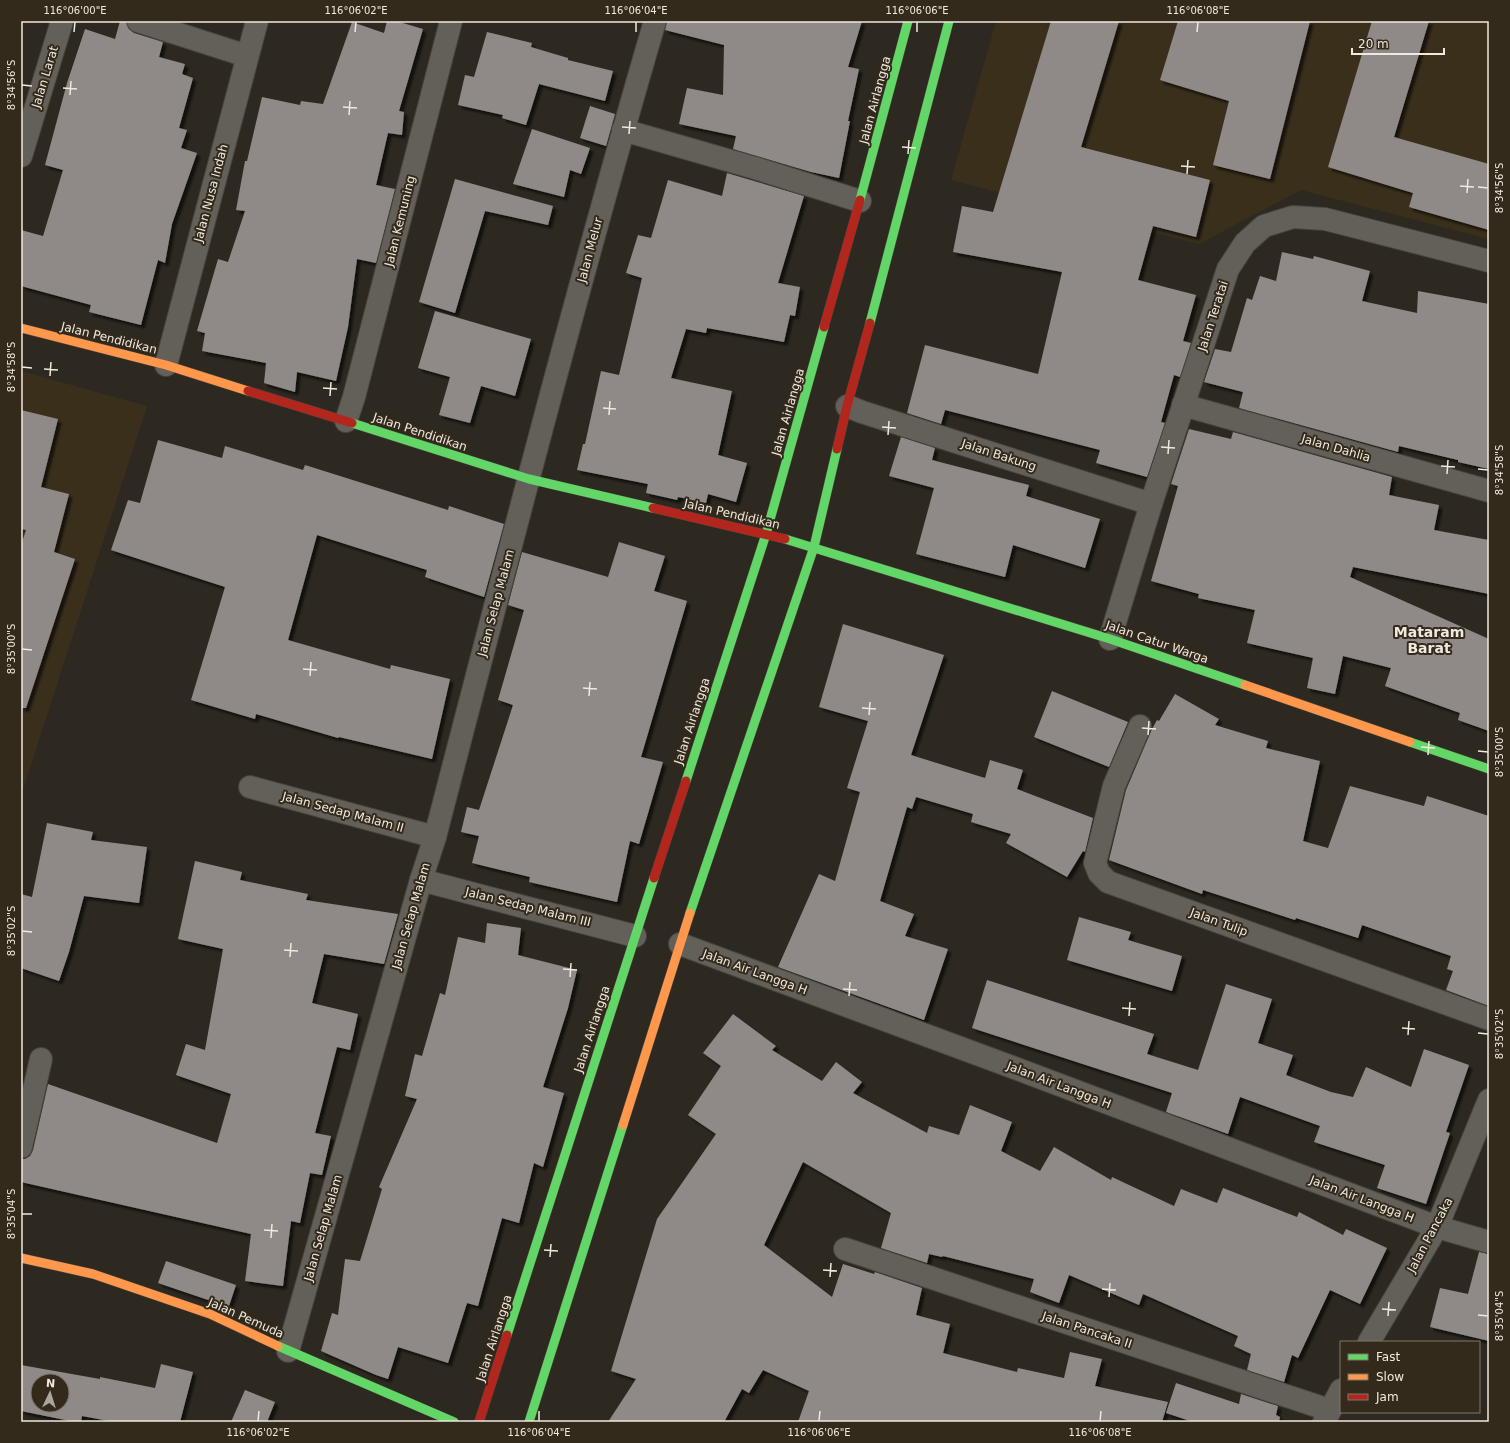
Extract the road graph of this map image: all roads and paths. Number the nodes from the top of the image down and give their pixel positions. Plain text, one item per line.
1 (62, 21) edge
2 (138, 21) edge
3 (257, 21) edge
4 (451, 21) edge
5 (655, 21) edge
6 (908, 21) edge
7 (949, 21) edge
8 (247, 56) junction
9 (623, 130) junction
10 (21, 156) edge
11 (860, 201) junction
12 (1489, 261) edge
13 (21, 328) edge
14 (166, 365) junction
15 (1183, 405) junction
16 (847, 406) junction
17 (346, 421) junction
18 (529, 479) junction
19 (1489, 491) edge
20 (1151, 504) junction
21 (766, 534) junction
22 (814, 547) junction
23 (1110, 639) junction
24 (1140, 726) dead end
25 (1489, 769) edge
26 (250, 787) dead end
27 (435, 837) junction
28 (421, 880) junction
29 (635, 936) junction
30 (680, 944) junction
31 (1489, 1019) edge
32 (41, 1059) dead end
33 (1489, 1100) edge
34 (21, 1147) edge
35 (1437, 1227) junction
36 (1489, 1242) edge
37 (845, 1250) dead end
38 (21, 1258) edge
39 (1370, 1341) edge
40 (288, 1351) junction
41 (1340, 1392) edge
42 (1327, 1416) edge
43 (454, 1422) edge
44 (479, 1422) edge
45 (529, 1422) edge

1 - 10 street, Jalan Larat
2 - 8 street
3 - 8 street, Jalan Nusa Indah
4 - 17 street, Jalan Kemuning
5 - 9 street, Jalan Melur
6 - 11 main road, Jalan Airlangga
7 - 16 main road
8 - 14 street, Jalan Nusa Indah
9 - 11 street
9 - 18 street, Jalan Melur
11 - 21 main road, Jalan Airlangga
12 - 15 street, Jalan Teratai
13 - 14 main road, Jalan Pendidikan
14 - 17 main road, Jalan Pendidikan
15 - 19 street, Jalan Dahlia
15 - 20 street, Jalan Teratai
16 - 20 street, Jalan Bakung
16 - 22 main road
17 - 18 main road, Jalan Pendidikan
18 - 21 main road, Jalan Pendidikan
18 - 27 street, Jalan Selap Malam
20 - 23 street, Jalan Teratai
21 - 22 main road, Jalan Pendidikan
21 - 29 main road, Jalan Airlangga
22 - 23 main road, Jalan Catur Warga
22 - 30 main road
23 - 25 main road, Jalan Catur Warga
24 - 31 street, Jalan Tulip
26 - 27 street, Jalan Sedap Malam II
27 - 28 street, Jalan Selap Malam
28 - 29 street, Jalan Sedap Malam III
28 - 40 street, Jalan Selap Malam
29 - 44 main road, Jalan Airlangga
30 - 35 street, Jalan Air Langga H
30 - 45 main road
32 - 34 street
33 - 35 street, Jalan Pancaka
35 - 36 street, Jalan Air Langga H
35 - 39 street, Jalan Pancaka
37 - 42 street, Jalan Pancaka II
38 - 40 main road, Jalan Pemuda
40 - 43 main road, Jalan Pemuda
41 - 42 street

